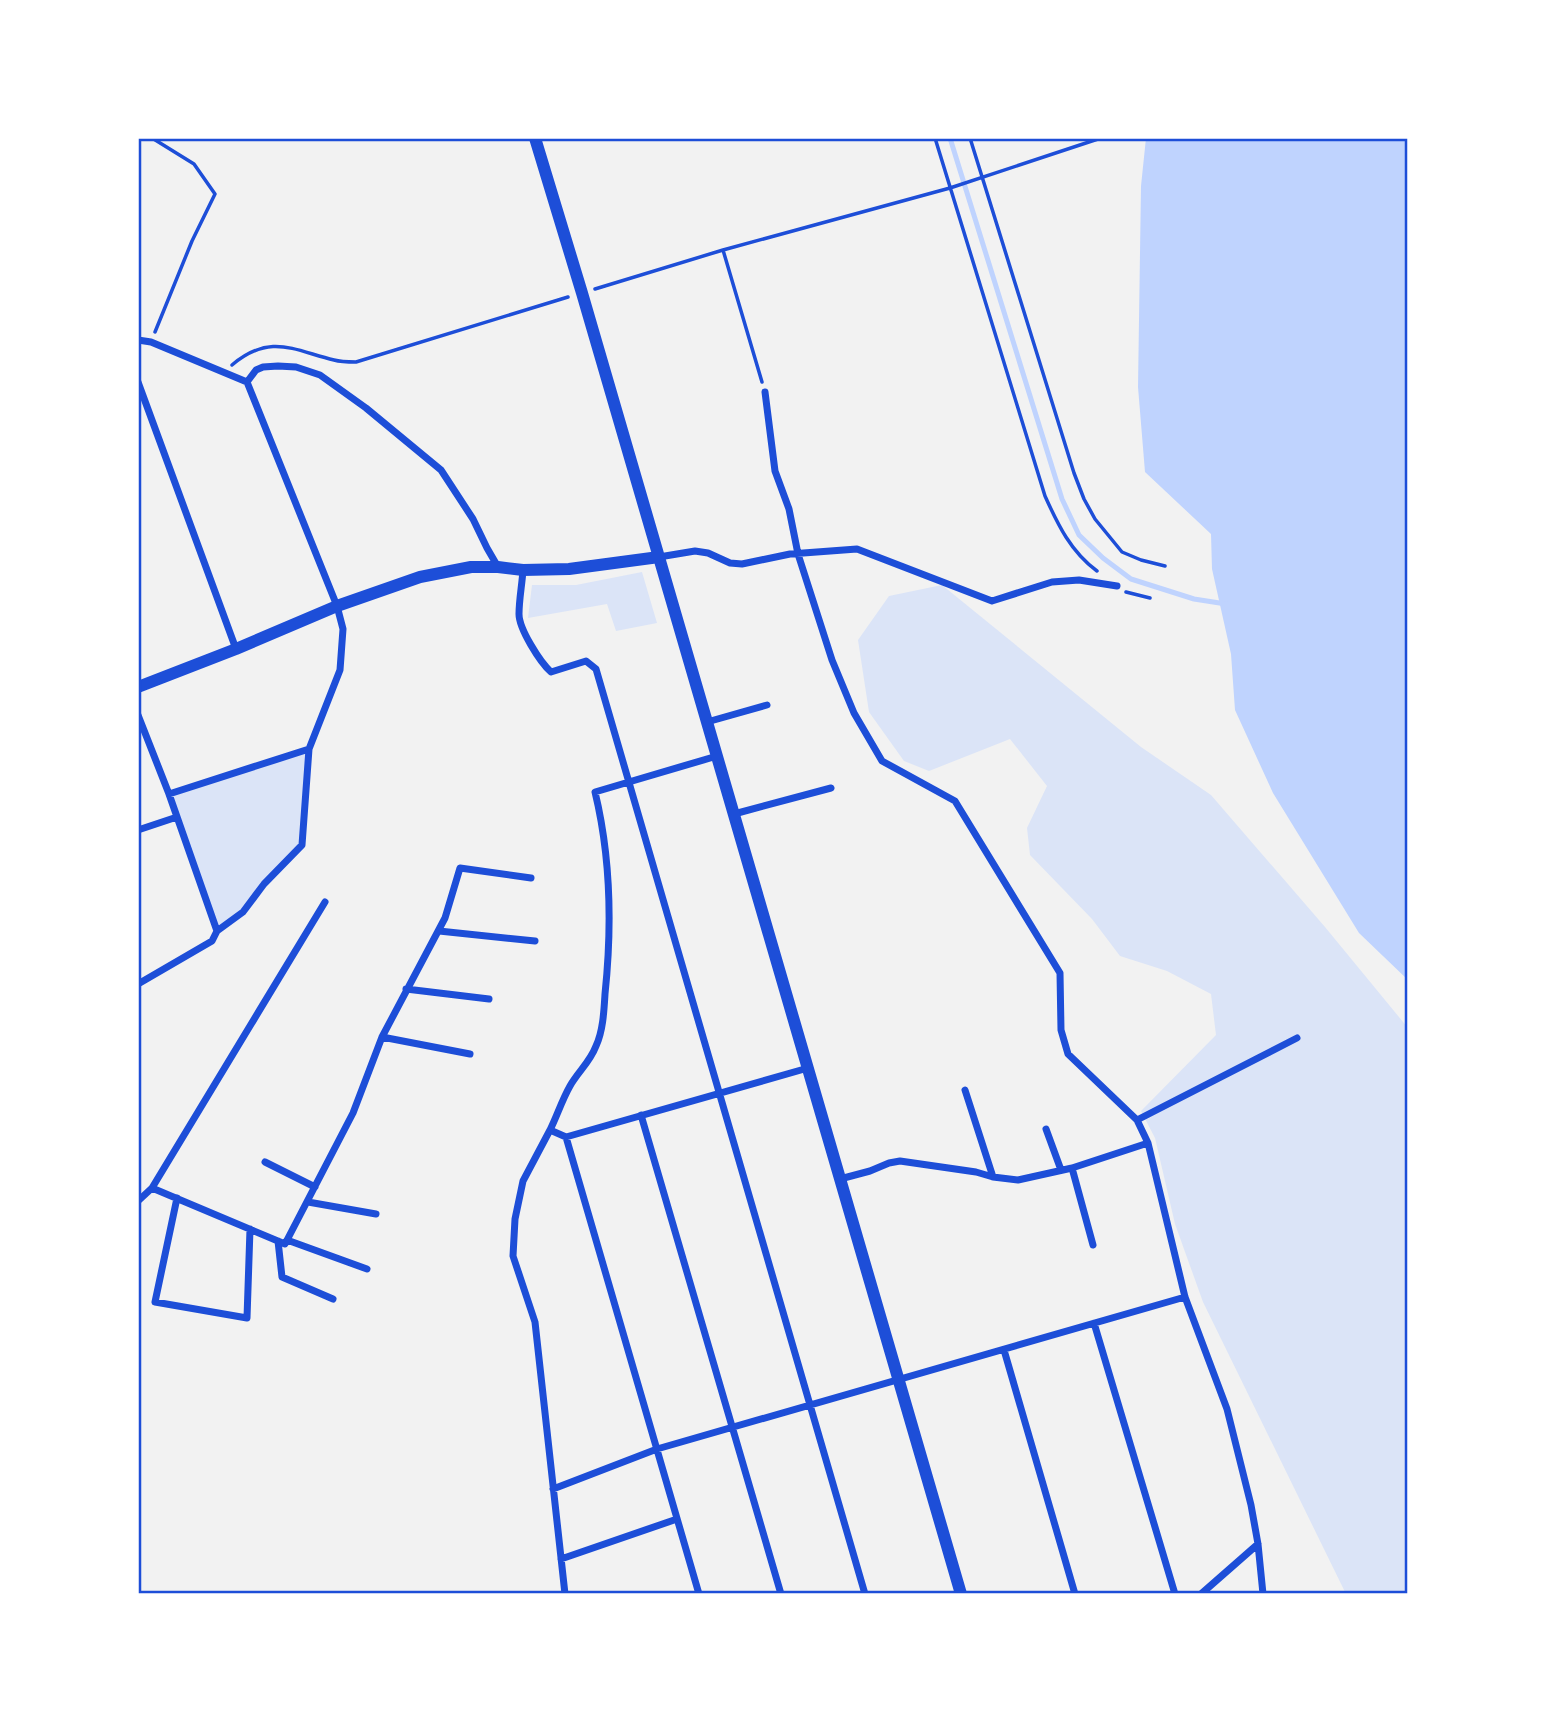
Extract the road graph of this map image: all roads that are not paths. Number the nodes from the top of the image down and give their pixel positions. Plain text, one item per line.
1 (535, 138) edge
2 (138, 340) edge
3 (138, 382) edge
4 (247, 382) junction
5 (765, 392) road end
6 (798, 554) junction
7 (659, 557) junction
8 (498, 567) junction
9 (523, 570) junction
10 (1117, 586) road end
11 (337, 606) junction
12 (236, 649) junction
13 (138, 687) edge
14 (767, 705) dead end
15 (138, 715) edge
16 (707, 722) junction
17 (309, 749) junction
18 (717, 756) junction
19 (629, 781) junction
20 (831, 788) dead end
21 (169, 794) junction
22 (734, 814) junction
23 (177, 817) junction
24 (138, 830) edge
25 (531, 878) dead end
26 (325, 902) dead end
27 (217, 931) junction
28 (439, 931) junction
29 (534, 941) dead end
30 (138, 984) edge
31 (407, 989) junction
32 (489, 999) dead end
33 (382, 1037) junction
34 (1297, 1038) dead end
35 (470, 1055) dead end
36 (808, 1068) junction
37 (965, 1090) dead end
38 (718, 1093) junction
39 (642, 1115) junction
40 (1137, 1120) junction
41 (1046, 1129) dead end
42 (550, 1130) junction
43 (566, 1137) junction
44 (1148, 1143) junction
45 (265, 1162) dead end
46 (1072, 1168) junction
47 (1061, 1170) junction
48 (993, 1177) junction
49 (840, 1179) junction
50 (315, 1187) junction
51 (152, 1188) junction
52 (177, 1198) junction
53 (138, 1201) edge
54 (308, 1202) junction
55 (376, 1214) dead end
56 (250, 1229) junction
57 (287, 1240) junction
58 (278, 1241) junction
59 (1093, 1245) dead end
60 (368, 1269) dead end
61 (1185, 1297) junction
62 (333, 1299) dead end
63 (1094, 1323) junction
64 (1004, 1350) junction
65 (899, 1380) junction
66 (810, 1405) junction
67 (733, 1427) junction
68 (657, 1450) junction
69 (553, 1489) junction
70 (677, 1519) junction
71 (1258, 1544) junction
72 (561, 1559) junction
73 (565, 1594) edge
74 (699, 1594) edge
75 (781, 1594) edge
76 (865, 1594) edge
77 (961, 1594) edge
78 (1074, 1594) edge
79 (1175, 1594) edge
80 (1200, 1594) edge
81 (1263, 1594) edge

1 - 7 street
2 - 4 street
3 - 12 street
4 - 8 street
4 - 11 street
5 - 6 street
6 - 7 street
6 - 10 street
6 - 40 street
7 - 9 street
7 - 16 street
8 - 9 street
8 - 11 street
9 - 19 street
11 - 12 street
11 - 17 street
12 - 13 street
14 - 16 street
15 - 21 street
16 - 18 street
17 - 21 street
17 - 27 street
18 - 19 street
18 - 22 street
19 - 38 street
19 - 42 street
20 - 22 street
21 - 23 street
22 - 36 street
23 - 24 street
23 - 27 street
25 - 28 street
26 - 51 street
27 - 30 street
28 - 29 street
28 - 31 street
31 - 32 street
31 - 33 street
33 - 35 street
33 - 50 street
34 - 40 street
36 - 38 street
36 - 49 street
37 - 48 street
38 - 39 street
38 - 66 street
39 - 43 street
39 - 67 street
40 - 44 street
41 - 47 street
42 - 43 street
42 - 69 street
43 - 68 street
44 - 46 street
44 - 61 street
45 - 50 street
46 - 47 street
46 - 59 street
47 - 48 street
48 - 49 street
49 - 65 street
50 - 54 street
51 - 52 street
51 - 53 street
52 - 56 street
52 - 56 street
54 - 55 street
54 - 57 street
56 - 58 street
57 - 58 street
57 - 60 street
58 - 62 street
61 - 63 street
61 - 71 street
63 - 64 street
63 - 79 street
64 - 65 street
64 - 78 street
65 - 66 street
65 - 77 street
66 - 67 street
66 - 76 street
67 - 68 street
67 - 75 street
68 - 69 street
68 - 70 street
69 - 72 street
70 - 72 street
70 - 74 street
71 - 80 street
71 - 81 street
72 - 73 street

